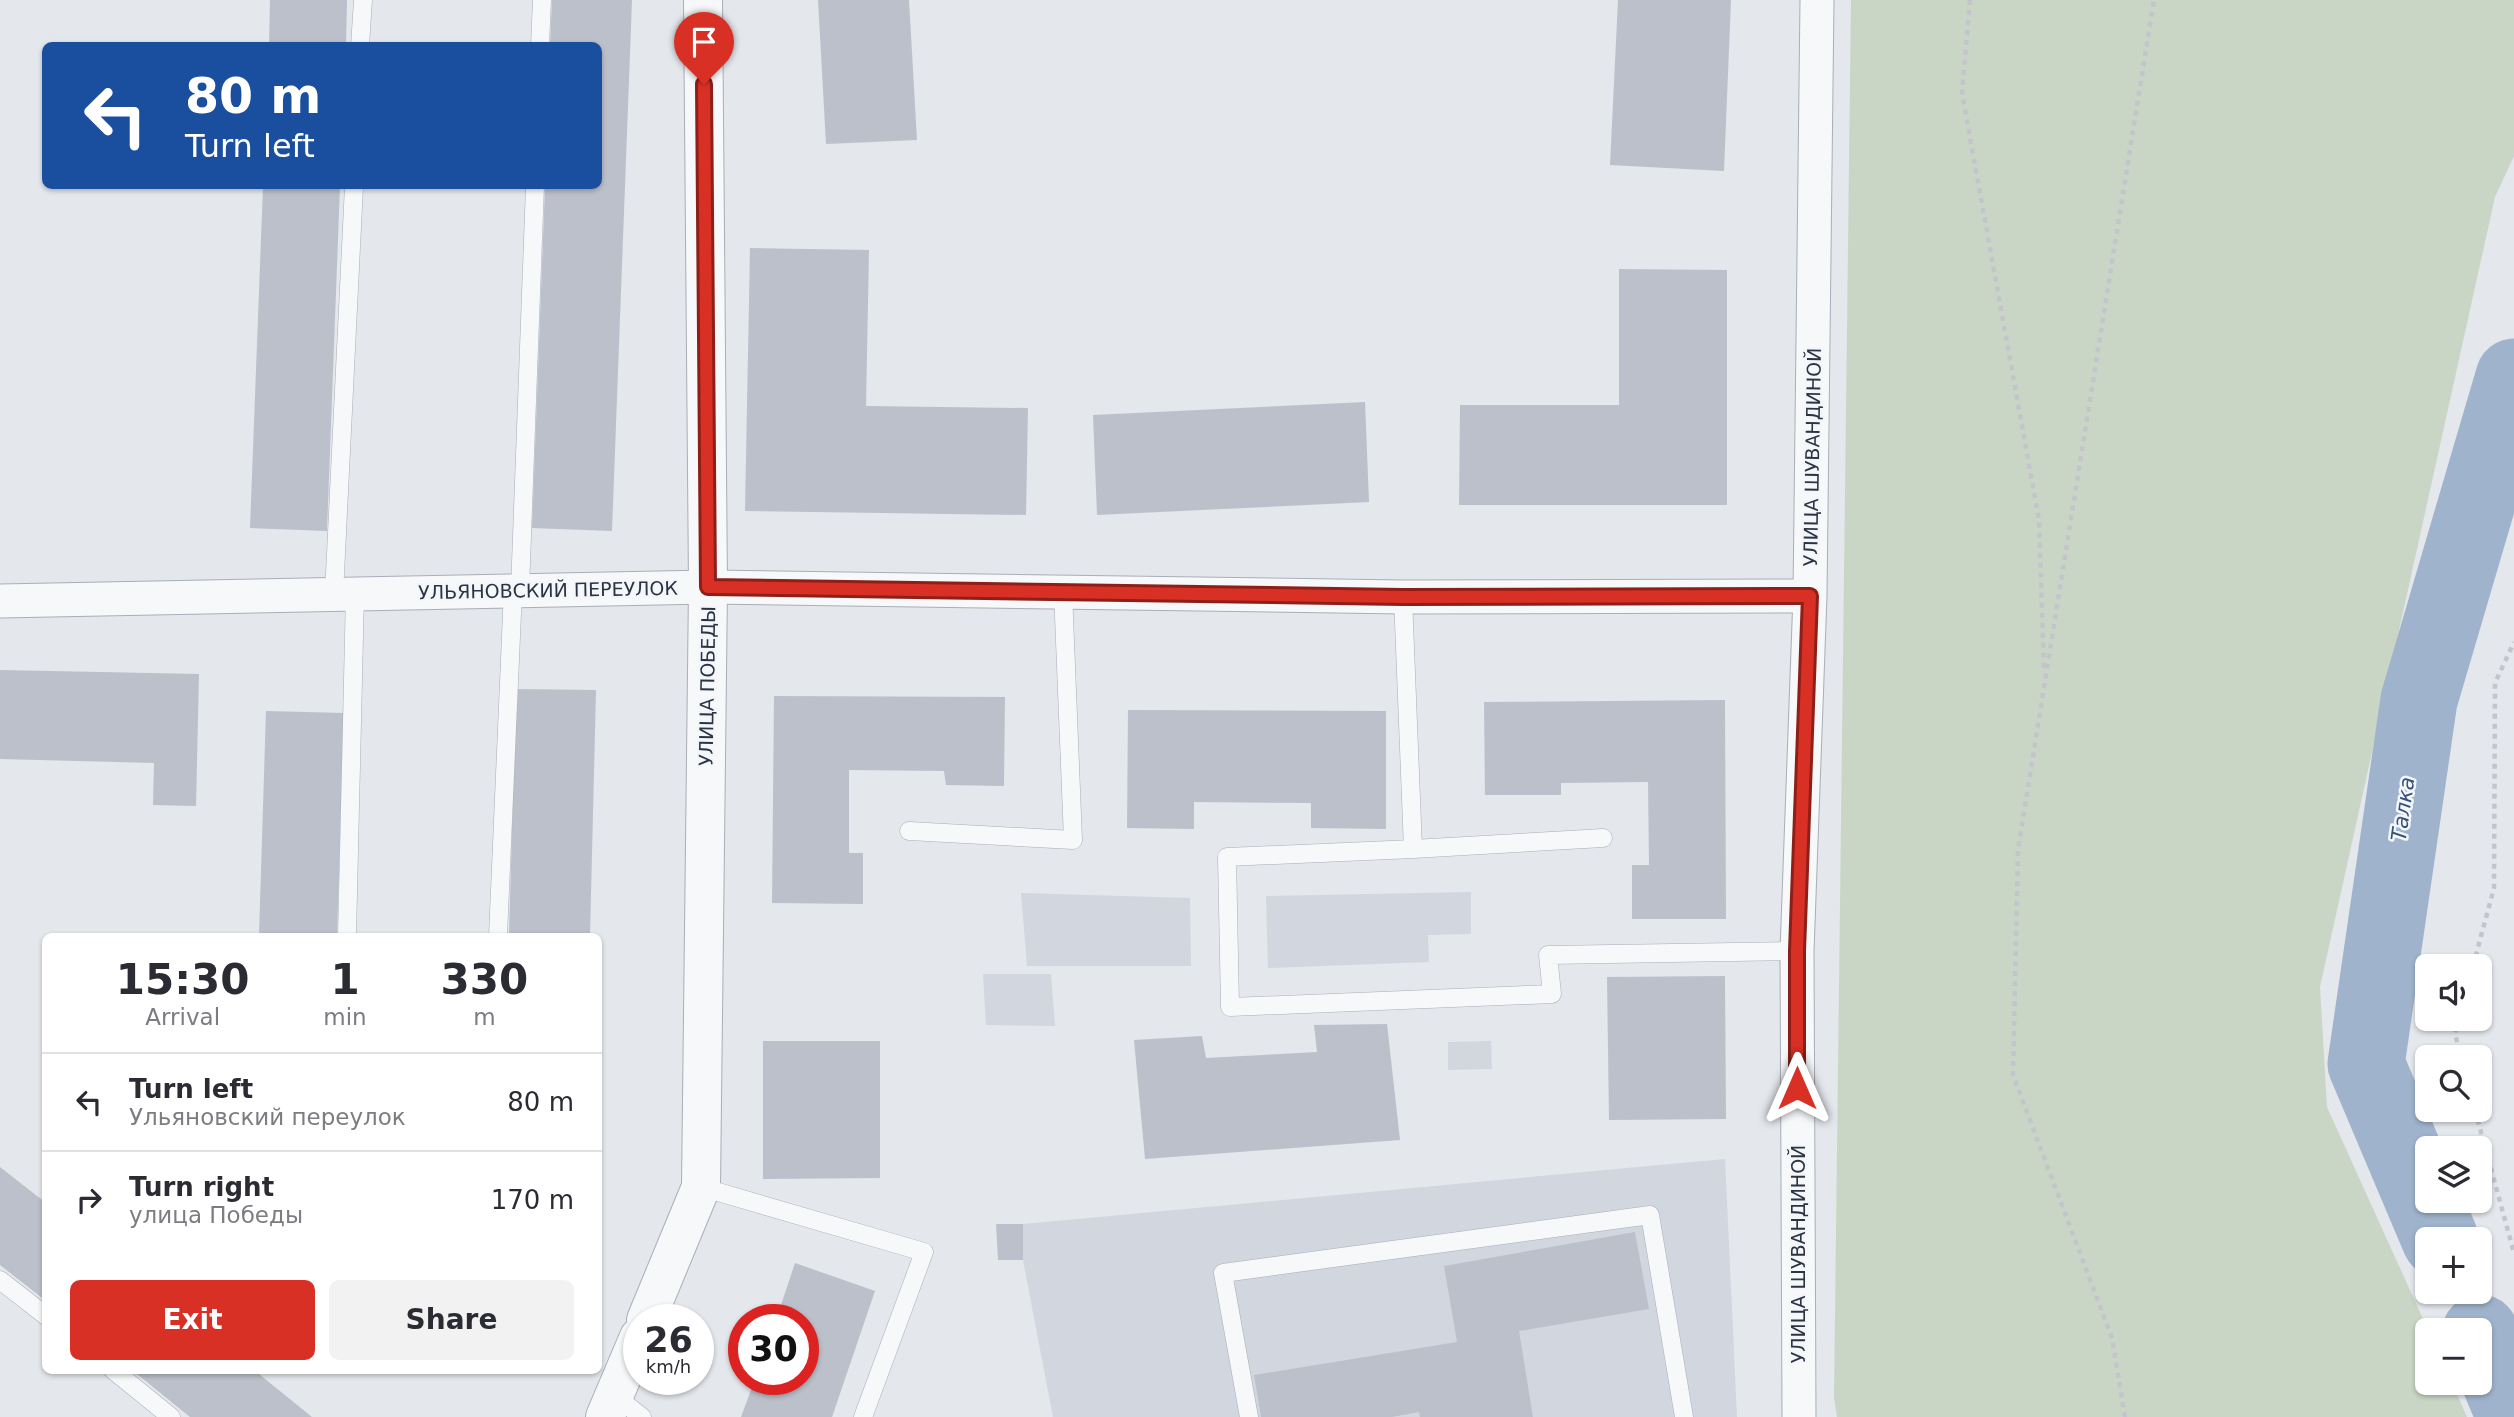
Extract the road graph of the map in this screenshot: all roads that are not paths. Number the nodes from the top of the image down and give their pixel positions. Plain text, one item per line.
1 (363, 0) edge
2 (542, 0) edge
3 (703, 0) edge
4 (1817, 0) edge
5 (360, 42) edge
6 (540, 42) edge
7 (354, 189) edge
8 (535, 189) edge
9 (708, 587) junction
10 (516, 590) junction
11 (1063, 592) junction
12 (344, 594) junction
13 (1810, 596) junction
14 (1403, 597) junction
15 (0, 601) edge
16 (909, 831) dead end
17 (1603, 838) dead end
18 (1413, 849) junction
19 (347, 933) edge
20 (498, 933) edge
21 (1797, 951) junction
22 (702, 1187) junction
23 (0, 1280) edge
24 (653, 1304) edge
25 (42, 1314) edge
26 (118, 1374) edge
27 (171, 1417) edge
28 (863, 1417) edge
29 (1249, 1417) edge
30 (1684, 1417) edge
31 (1799, 1417) edge

1 - 5 lane
2 - 6 lane
3 - 9 street, УЛИЦА ПОБЕДЫ
4 - 13 street, УЛИЦА ШУВАНДИНОЙ
7 - 12 lane
8 - 10 lane
9 - 10 street, УЛЬЯНОВСКИЙ ПЕРЕУЛОК
9 - 11 street, УЛЬЯНОВСКИЙ ПЕРЕУЛОК
9 - 22 street, УЛИЦА ПОБЕДЫ
10 - 12 street, УЛЬЯНОВСКИЙ ПЕРЕУЛОК
10 - 20 lane
11 - 14 street, УЛЬЯНОВСКИЙ ПЕРЕУЛОК
11 - 16 lane
12 - 15 street, УЛЬЯНОВСКИЙ ПЕРЕУЛОК
12 - 19 lane
13 - 14 street, УЛЬЯНОВСКИЙ ПЕРЕУЛОК
13 - 21 street, УЛИЦА ШУВАНДИНОЙ
14 - 18 lane
17 - 18 lane
18 - 21 lane
21 - 31 street, УЛИЦА ШУВАНДИНОЙ
22 - 24 street, УЛИЦА ПОБЕДЫ
22 - 28 lane
23 - 25 lane
26 - 27 lane
29 - 30 lane

